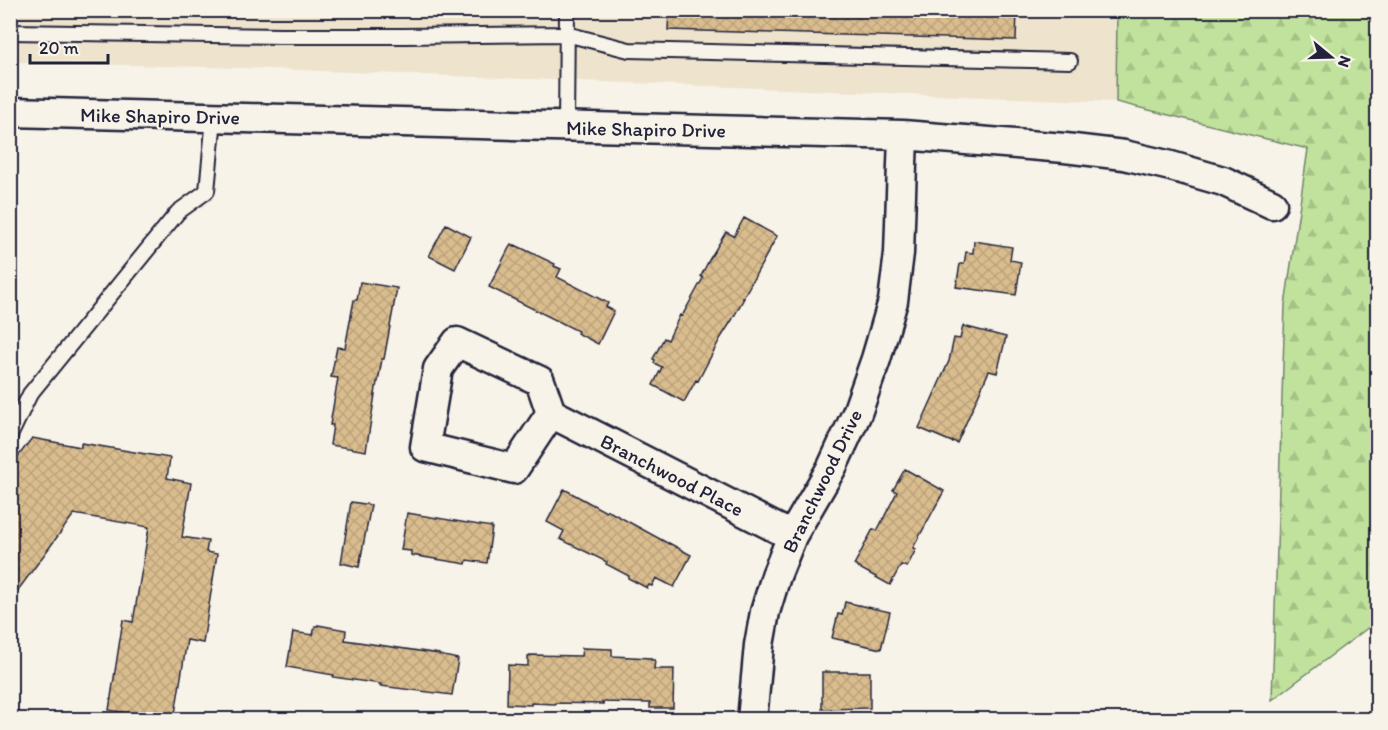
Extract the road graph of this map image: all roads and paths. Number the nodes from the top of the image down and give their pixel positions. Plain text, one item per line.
1 (567, 10) edge
2 (10, 32) edge
3 (566, 34) junction
4 (1070, 61) dead end
5 (10, 112) edge
6 (214, 118) junction
7 (566, 127) junction
8 (903, 135) junction
9 (1272, 204) dead end
10 (551, 413) junction
11 (10, 436) edge
12 (792, 536) junction
13 (752, 720) edge

1 - 3 lane
2 - 3 lane
3 - 4 lane
3 - 7 lane
5 - 6 street, Mike Shapiro Drive
6 - 7 street, Mike Shapiro Drive
6 - 11 lane
7 - 8 street, Mike Shapiro Drive
8 - 9 street, Mike Shapiro Drive
8 - 12 street, Branchwood Drive
10 - 10 street
10 - 12 street, Branchwood Place
12 - 13 street, Branchwood Drive

